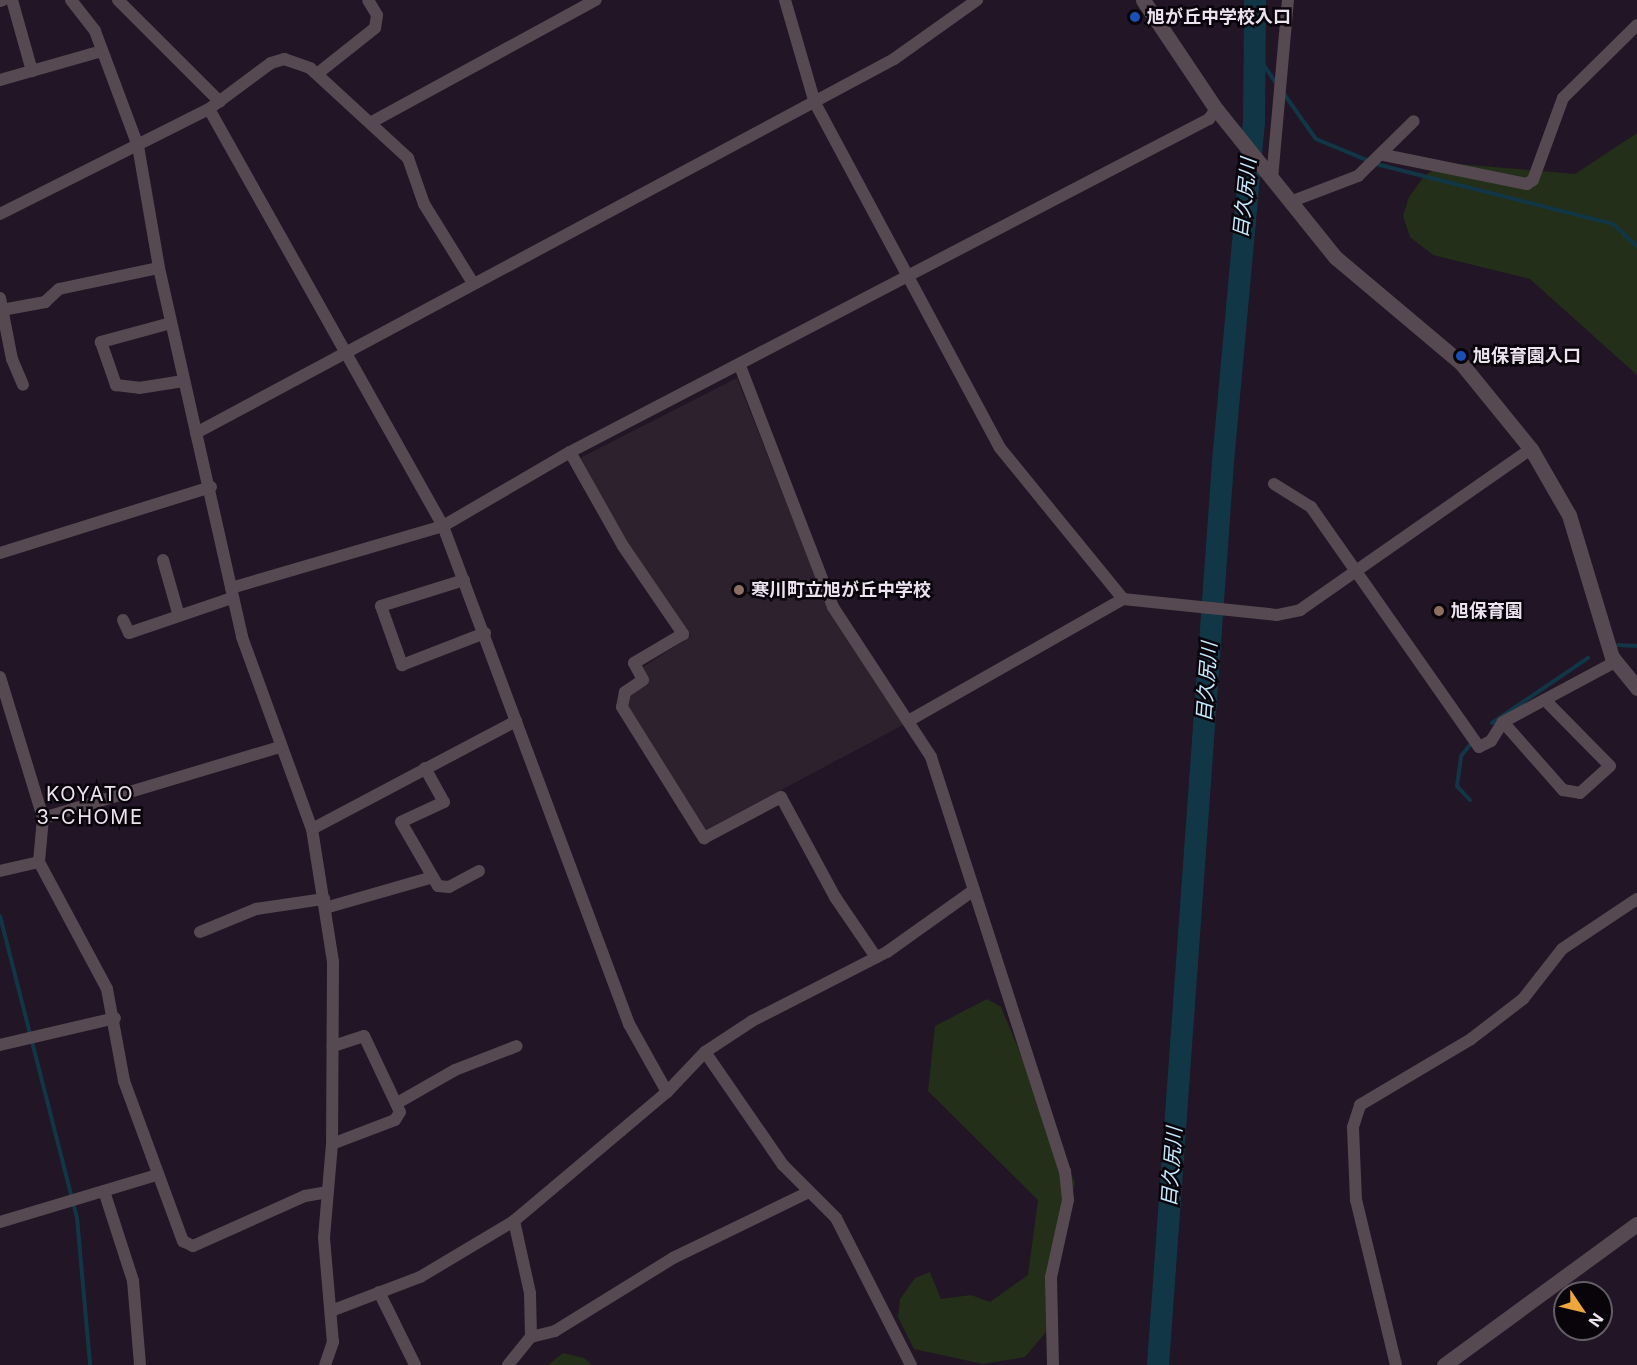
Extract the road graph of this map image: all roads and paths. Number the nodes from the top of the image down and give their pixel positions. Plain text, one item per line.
1 (12, 0) edge
2 (71, 0) edge
3 (118, 0) edge
4 (368, 0) edge
5 (596, 0) edge
6 (784, 0) edge
7 (976, 0) edge
8 (1143, 0) edge
9 (1288, 0) edge
10 (1637, 25) edge
11 (102, 51) junction
12 (32, 70) junction
13 (317, 74) junction
14 (0, 80) edge
15 (220, 102) junction
16 (815, 103) junction
17 (209, 110) junction
18 (1221, 114) junction
19 (1414, 122) dead end
20 (370, 123) junction
21 (138, 146) junction
22 (1384, 155) junction
23 (1270, 177) junction
24 (1290, 202) junction
25 (0, 214) edge
26 (159, 268) junction
27 (910, 276) junction
28 (473, 283) junction
29 (1, 304) edge
30 (171, 323) junction
31 (345, 354) junction
32 (740, 366) junction
33 (183, 381) junction
34 (23, 384) dead end
35 (196, 433) junction
36 (1531, 448) junction
37 (570, 452) junction
38 (1274, 484) dead end
39 (211, 487) junction
40 (442, 526) junction
41 (0, 553) edge
42 (163, 560) dead end
43 (1358, 573) junction
44 (464, 580) junction
45 (231, 593) junction
46 (1123, 599) junction
47 (178, 616) junction
48 (123, 620) dead end
49 (485, 633) junction
50 (1615, 662) junction
51 (0, 677) edge
52 (1637, 688) edge
53 (1545, 700) junction
54 (910, 720) junction
55 (516, 721) junction
56 (1503, 722) junction
57 (280, 747) junction
58 (425, 768) junction
59 (43, 818) junction
60 (312, 829) junction
61 (39, 862) junction
62 (0, 871) edge
63 (479, 871) dead end
64 (433, 877) junction
65 (974, 890) junction
66 (325, 904) junction
67 (1635, 904) edge
68 (200, 932) dead end
69 (876, 957) junction
70 (115, 1018) junction
71 (0, 1045) edge
72 (333, 1046) junction
73 (517, 1046) dead end
74 (705, 1052) junction
75 (667, 1092) junction
76 (399, 1102) junction
77 (332, 1144) junction
78 (157, 1175) junction
79 (104, 1191) junction
80 (328, 1192) junction
81 (807, 1193) junction
82 (514, 1221) junction
83 (0, 1222) edge
84 (1637, 1224) edge
85 (380, 1292) junction
86 (331, 1311) junction
87 (531, 1337) junction
88 (140, 1365) edge
89 (325, 1365) edge
90 (415, 1365) edge
91 (507, 1365) edge
92 (911, 1365) edge
93 (1053, 1365) edge
94 (1396, 1365) edge
95 (1444, 1365) edge

1 - 12 street
2 - 11 street
3 - 15 street
4 - 13 street
5 - 20 street
6 - 16 street
7 - 16 street
8 - 18 street
9 - 23 street
10 - 22 street
11 - 12 street
11 - 21 street
12 - 14 street
13 - 15 street
13 - 20 street
15 - 17 street
16 - 27 street
16 - 28 street
17 - 21 street
17 - 31 street
18 - 23 street
18 - 27 street
19 - 22 street
20 - 28 street
21 - 25 street
21 - 26 street
22 - 24 street
23 - 24 street
24 - 36 street
26 - 29 street
26 - 30 street
27 - 32 street
27 - 46 street
28 - 31 street
29 - 34 street
30 - 33 street
30 - 33 street
31 - 35 street
31 - 40 street
32 - 37 street
32 - 54 street
33 - 35 street
35 - 39 street
36 - 43 street
36 - 50 street
37 - 40 street
37 - 69 street
38 - 43 street
39 - 41 street
39 - 45 street
40 - 44 street
40 - 45 street
42 - 47 street
43 - 46 street
43 - 56 street
44 - 49 street
44 - 49 street
45 - 47 street
45 - 57 street
46 - 54 street
47 - 48 street
49 - 55 street
50 - 52 street
50 - 53 street
51 - 59 street
53 - 56 street
53 - 56 street
54 - 65 street
55 - 58 street
55 - 75 street
57 - 59 street
57 - 60 street
58 - 60 street
58 - 64 street
59 - 61 street
60 - 66 street
61 - 62 street
61 - 70 street
63 - 64 street
64 - 66 street
65 - 69 street
65 - 93 street
66 - 68 street
66 - 72 street
67 - 94 street
69 - 74 street
70 - 71 street
70 - 78 street
72 - 76 street
72 - 77 street
73 - 76 street
74 - 75 street
74 - 81 street
75 - 82 street
76 - 77 street
77 - 80 street
78 - 79 street
78 - 80 street
79 - 83 street
79 - 88 street
80 - 86 street
81 - 87 street
81 - 92 street
82 - 85 street
82 - 87 street
84 - 95 street
85 - 86 street
85 - 90 street
86 - 89 street
87 - 91 street

